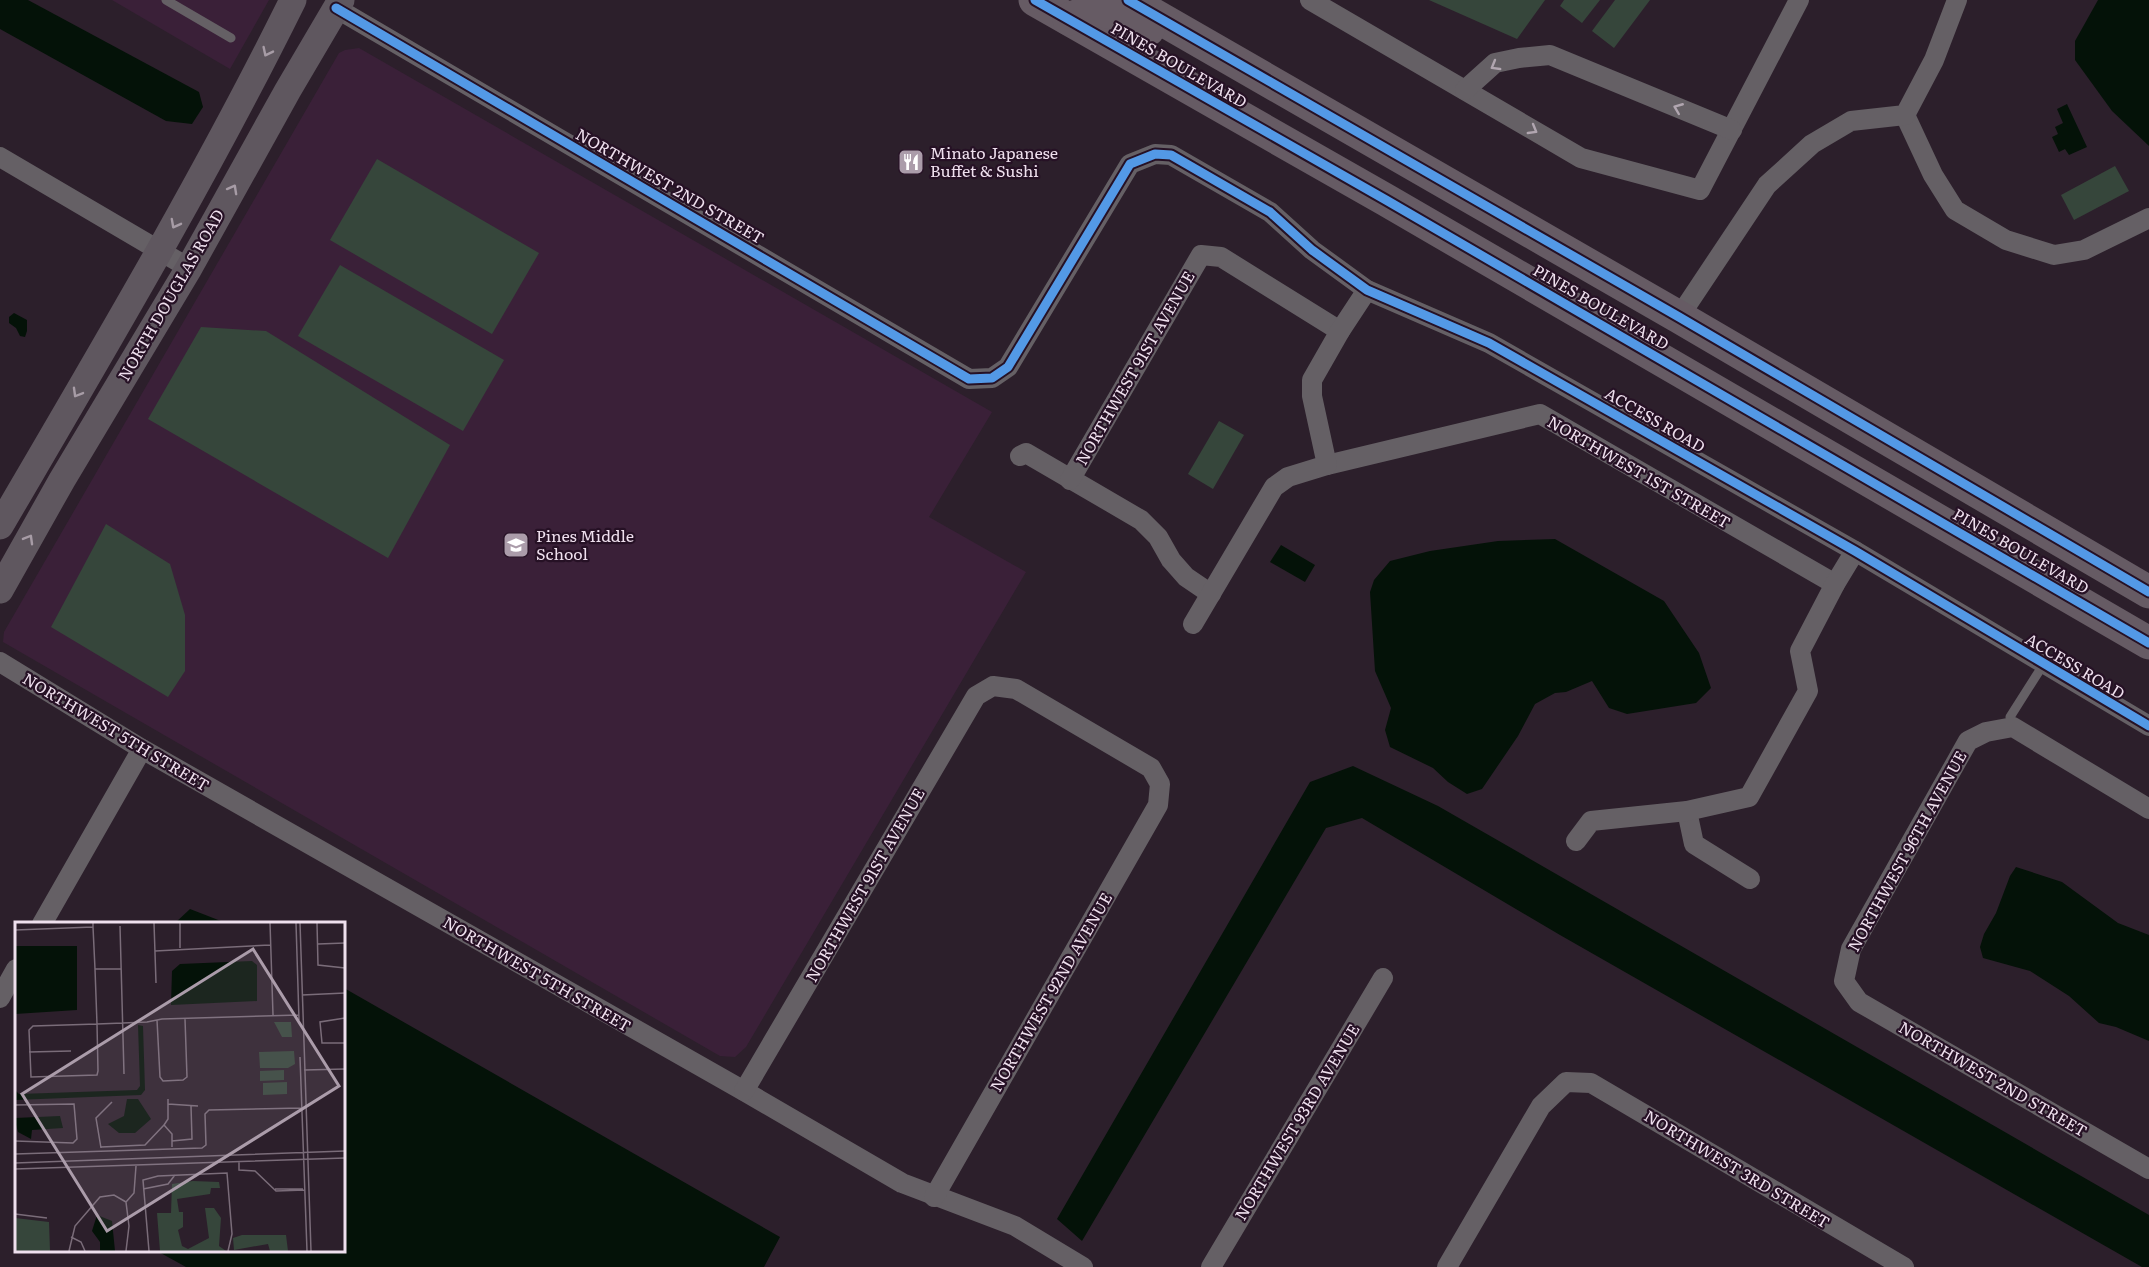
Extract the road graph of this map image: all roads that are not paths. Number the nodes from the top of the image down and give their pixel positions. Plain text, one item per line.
1 (166, 0) edge
2 (293, 0) edge
3 (1035, 0) edge
4 (1128, 0) edge
5 (1310, 0) edge
6 (1799, 0) edge
7 (1957, 0) edge
8 (339, 4) edge
9 (1069, 19) junction
10 (231, 38) dead end
11 (1465, 90) junction
12 (1905, 115) junction
13 (1732, 130) junction
14 (1362, 134) junction
15 (0, 157) edge
16 (1145, 157) joint
17 (2149, 218) edge
18 (160, 251) junction
19 (189, 268) junction
20 (1367, 290) junction
21 (1565, 303) junction
22 (1678, 317) junction
23 (1340, 331) junction
24 (1020, 456) dead end
25 (1328, 465) junction
26 (1070, 480) junction
27 (0, 526) edge
28 (1855, 551) junction
29 (1835, 584) junction
30 (0, 590) edge
31 (2149, 592) edge
32 (1211, 594) junction
33 (1193, 624) dead end
34 (2149, 643) edge
35 (0, 662) edge
36 (2043, 664) junction
37 (2000, 726) junction
38 (2149, 726) edge
39 (142, 749) junction
40 (1160, 784) joint
41 (2149, 809) edge
42 (1687, 811) junction
43 (1576, 841) dead end
44 (1750, 879) dead end
45 (43, 922) edge
46 (15, 971) edge
47 (1383, 978) dead end
48 (1844, 981) joint
49 (0, 998) edge
50 (744, 1091) junction
51 (2149, 1169) edge
52 (934, 1197) junction
53 (1083, 1267) edge
54 (1210, 1267) edge
55 (1447, 1267) edge
56 (1904, 1267) edge

1 - 10 lane
2 -> 18 main road, NORTH DOUGLAS ROAD
3 - 9 highway, PINES BOULEVARD
4 - 14 highway, PINES BOULEVARD
5 - 11 street
6 - 13 street
7 - 12 street
8 - 16 street, NORTHWEST 2ND STREET
19 -> 8 main road, NORTH DOUGLAS ROAD
9 - 14 highway
9 - 21 highway, PINES BOULEVARD
13 -> 11 street
11 -> 13 street
12 - 17 street
12 - 22 street
14 - 22 highway, PINES BOULEVARD
15 - 18 street
16 - 20 street, ACCESS ROAD
18 - 19 street
18 -> 27 main road, NORTH DOUGLAS ROAD
30 -> 19 main road, NORTH DOUGLAS ROAD
20 - 23 street
20 - 28 street, ACCESS ROAD
21 - 22 highway
21 - 34 highway, PINES BOULEVARD
22 - 31 highway, PINES BOULEVARD
23 - 25 street
23 - 26 street, NORTHWEST 91ST AVENUE
24 - 26 street
25 - 29 street, NORTHWEST 1ST STREET
25 - 32 street
26 - 32 street
28 - 29 street
28 - 36 street, ACCESS ROAD
29 - 42 street
32 - 33 street
35 - 39 street, NORTHWEST 5TH STREET
36 - 37 lane
36 - 38 street, ACCESS ROAD
37 - 41 street
37 - 48 street, NORTHWEST 96TH AVENUE
39 - 45 street
39 - 50 street, NORTHWEST 5TH STREET
40 - 50 street, NORTHWEST 91ST AVENUE
40 - 52 street, NORTHWEST 92ND AVENUE
42 - 43 street
42 - 44 street
46 - 49 street
47 - 54 street, NORTHWEST 93RD AVENUE
48 - 51 street, NORTHWEST 2ND STREET
50 - 52 street, NORTHWEST 5TH STREET
52 - 53 street, NORTHWEST 5TH STREET
55 - 56 street, NORTHWEST 3RD STREET

